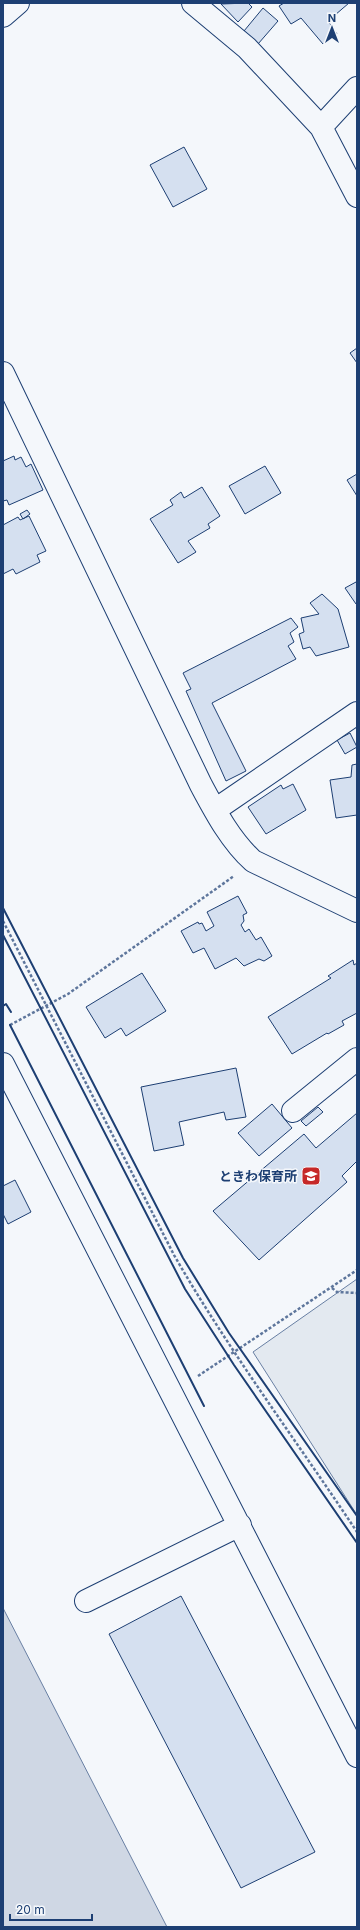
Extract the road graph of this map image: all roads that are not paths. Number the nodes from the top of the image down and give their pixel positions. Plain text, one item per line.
1 (18, 3) edge
2 (193, 3) edge
3 (3, 16) edge
4 (357, 88) edge
5 (321, 127) junction
6 (350, 168) edge
7 (357, 196) edge
8 (3, 373) edge
9 (357, 713) edge
10 (215, 810) junction
11 (357, 911) edge
12 (357, 1059) edge
13 (5, 1073) edge
14 (293, 1111) dead end
15 (240, 1525) junction
16 (86, 1601) dead end
17 (357, 1756) edge

1 - 3 street
2 - 5 street
4 - 5 street
5 - 6 street
6 - 7 street
8 - 10 street
9 - 10 street
10 - 11 street
12 - 14 street
13 - 15 street
15 - 16 street
15 - 17 street

